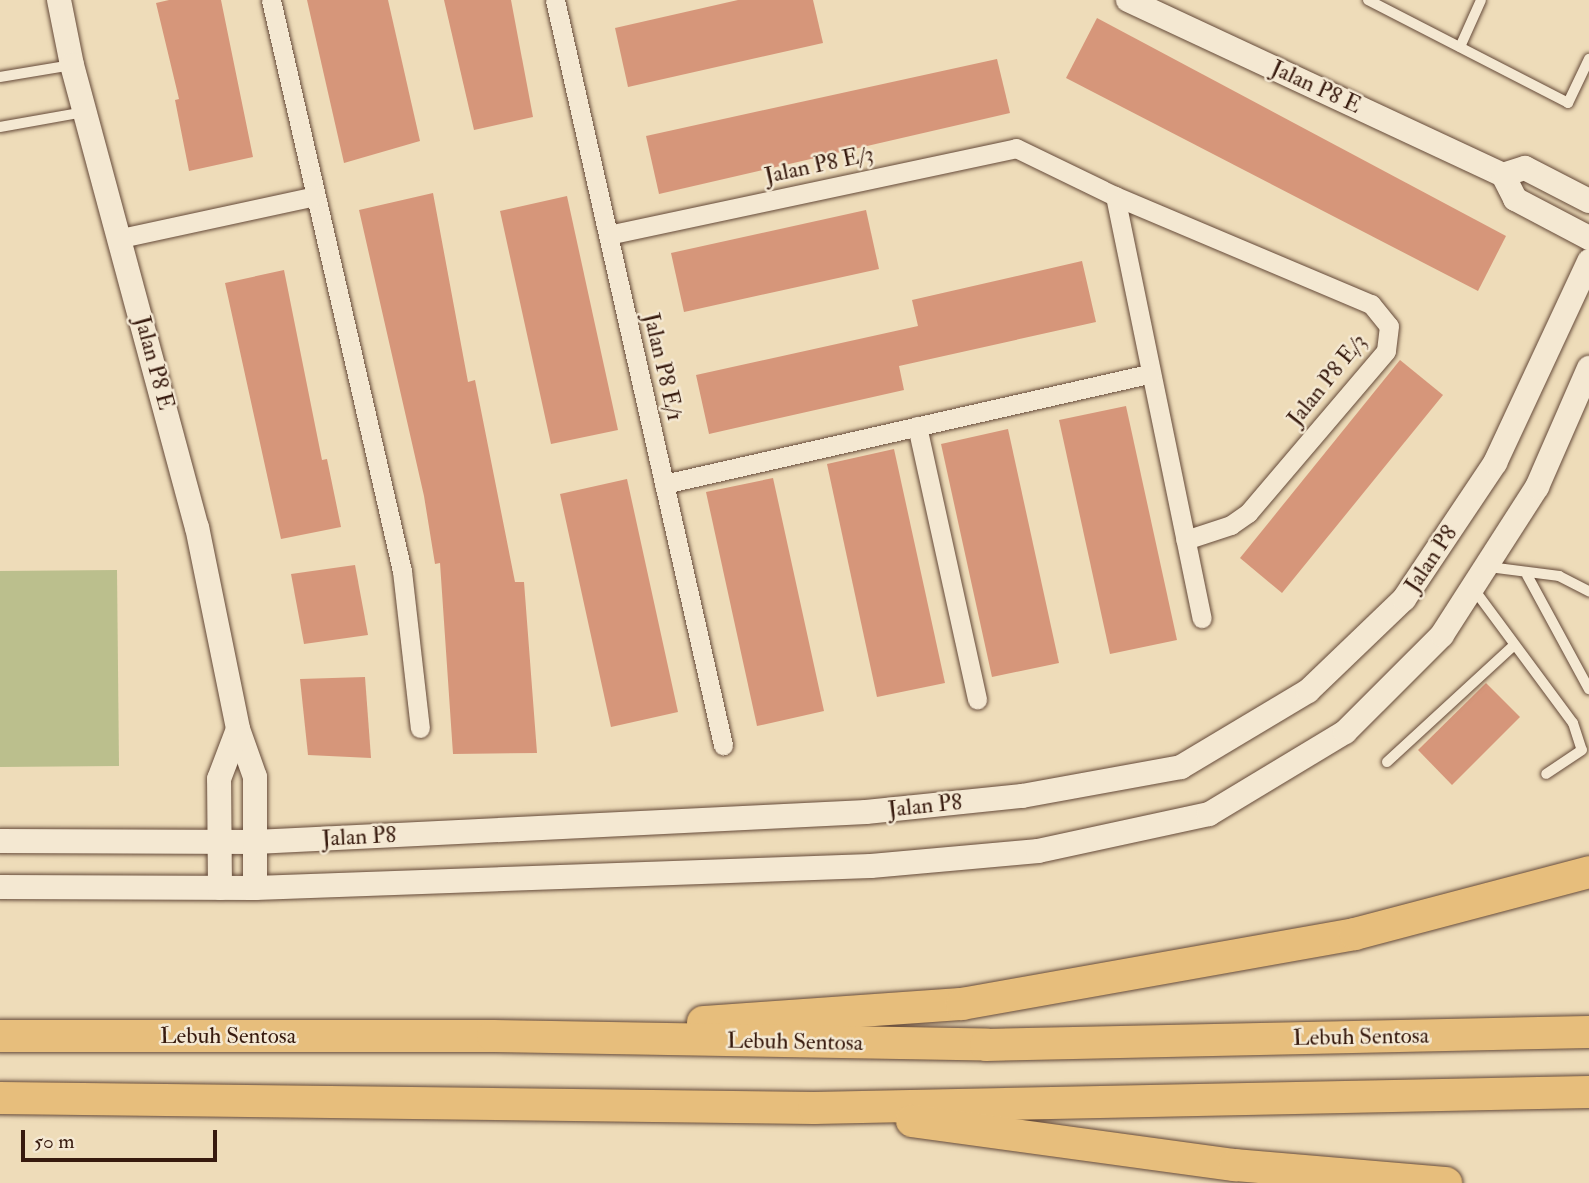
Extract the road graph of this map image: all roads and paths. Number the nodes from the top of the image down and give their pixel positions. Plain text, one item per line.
1 (59, 0) edge
2 (271, 0) edge
3 (1128, 0) edge
4 (1368, 0) edge
5 (1481, 0) edge
6 (559, 1) edge
7 (1460, 47) junction
8 (1589, 60) edge
9 (72, 65) junction
10 (0, 77) edge
11 (84, 112) junction
12 (0, 127) edge
13 (1503, 174) junction
14 (316, 196) junction
15 (1115, 196) junction
16 (1589, 201) edge
17 (608, 236) junction
18 (121, 238) junction
19 (1589, 238) edge
20 (1589, 261) edge
21 (1589, 370) edge
22 (1152, 373) junction
23 (917, 426) junction
24 (664, 484) junction
25 (1185, 540) junction
26 (1487, 566) junction
27 (1527, 575) junction
28 (1473, 588) junction
29 (1589, 591) edge
30 (1202, 618) dead end
31 (1513, 646) junction
32 (1589, 689) edge
33 (977, 699) dead end
34 (420, 728) dead end
35 (238, 729) junction
36 (723, 745) dead end
37 (1387, 762) dead end
38 (1546, 774) dead end
39 (0, 841) edge
40 (219, 842) junction
41 (255, 842) junction
42 (1589, 872) edge
43 (0, 887) edge
44 (220, 888) junction
45 (255, 888) junction
46 (1589, 1032) edge
47 (0, 1035) edge
48 (493, 1036) junction
49 (1589, 1092) edge
50 (0, 1098) edge
51 (814, 1108) junction
52 (1446, 1183) edge

1 - 9 street, Jalan P8 E
2 - 14 street
3 - 13 street, Jalan P8 E
4 - 7 lane
5 - 7 lane
6 - 17 street, Jalan P8 E/1
7 - 8 lane
9 - 10 lane
9 - 11 street, Jalan P8 E
11 - 12 lane
11 - 18 street, Jalan P8 E
13 - 16 street
13 - 19 street
14 - 18 street
14 - 34 street
15 - 17 street, Jalan P8 E/3
15 - 22 street
15 - 25 street, Jalan P8 E/3
17 - 24 street, Jalan P8 E/1
18 - 35 street, Jalan P8 E
20 - 41 street, Jalan P8
21 - 26 street, Jalan P8
22 - 23 street
22 - 25 street
23 - 24 street
23 - 33 street
24 - 36 street, Jalan P8 E/1
25 - 30 street
26 - 27 lane
26 - 28 street, Jalan P8
27 - 29 lane
27 - 32 lane
28 - 31 lane
28 - 45 street, Jalan P8
31 - 37 lane
31 - 38 lane
35 - 40 street
35 - 41 street, Jalan P8 E
39 - 40 street, Jalan P8
40 - 41 street, Jalan P8
40 - 44 street
41 - 45 street, Jalan P8 E
42 - 48 main road
43 - 44 street, Jalan P8
44 - 45 street, Jalan P8
46 - 48 main road, Lebuh Sentosa
47 - 48 main road, Lebuh Sentosa
49 - 51 main road
50 - 51 main road
51 - 52 main road

